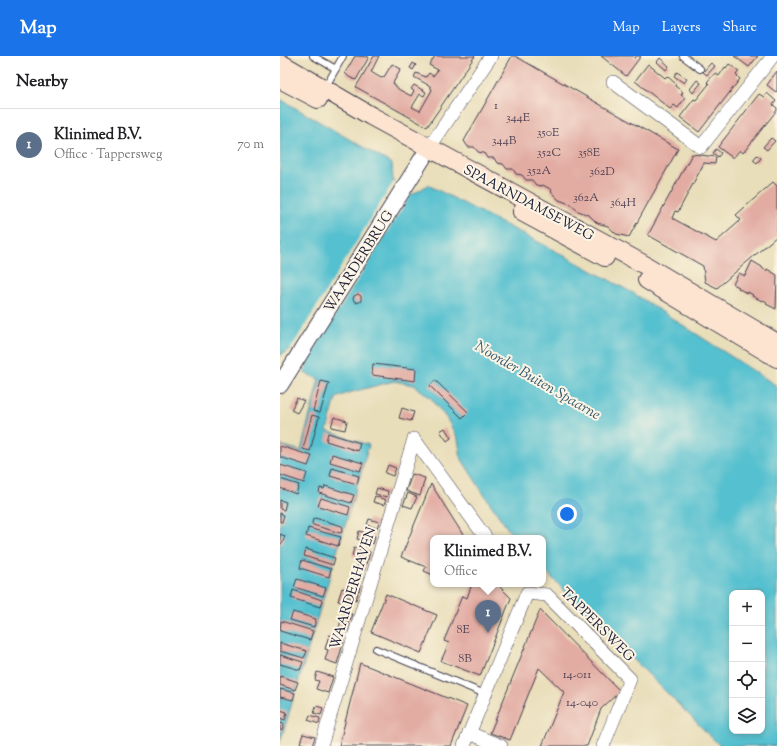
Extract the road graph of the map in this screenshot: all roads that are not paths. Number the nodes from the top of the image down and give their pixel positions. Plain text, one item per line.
1 (313, 56) edge
2 (343, 56) edge
3 (491, 56) edge
4 (683, 56) edge
5 (773, 56) edge
6 (283, 67) edge
7 (336, 69) junction
8 (700, 69) dead end
9 (613, 82) dead end
10 (321, 95) junction
11 (426, 153) junction
12 (777, 343) edge
13 (777, 358) edge
14 (284, 380) edge
15 (280, 389) edge
16 (484, 535) edge
17 (523, 588) edge
18 (376, 649) dead end
19 (485, 694) junction
20 (469, 733) junction
21 (321, 746) edge
22 (464, 746) edge
23 (502, 746) edge
24 (603, 746) edge

1 - 7 lane
2 - 7 lane
3 - 11 street
4 - 8 lane
5 - 9 street
6 - 10 main road, SPAARNDAMSEWEG
7 - 10 lane
10 - 11 main road, SPAARNDAMSEWEG
11 - 12 main road, SPAARNDAMSEWEG
11 - 13 main road, SPAARNDAMSEWEG
11 - 14 street, WAARDERBRUG
14 - 15 street, WAARDERBRUG
16 - 21 street, WAARDERHAVEN
17 - 19 street, TAPPERSWEG
17 - 24 street, TAPPERSWEG
18 - 19 lane
19 - 20 street, TAPPERSWEG
20 - 22 street, TAPPERSWEG
20 - 23 street

